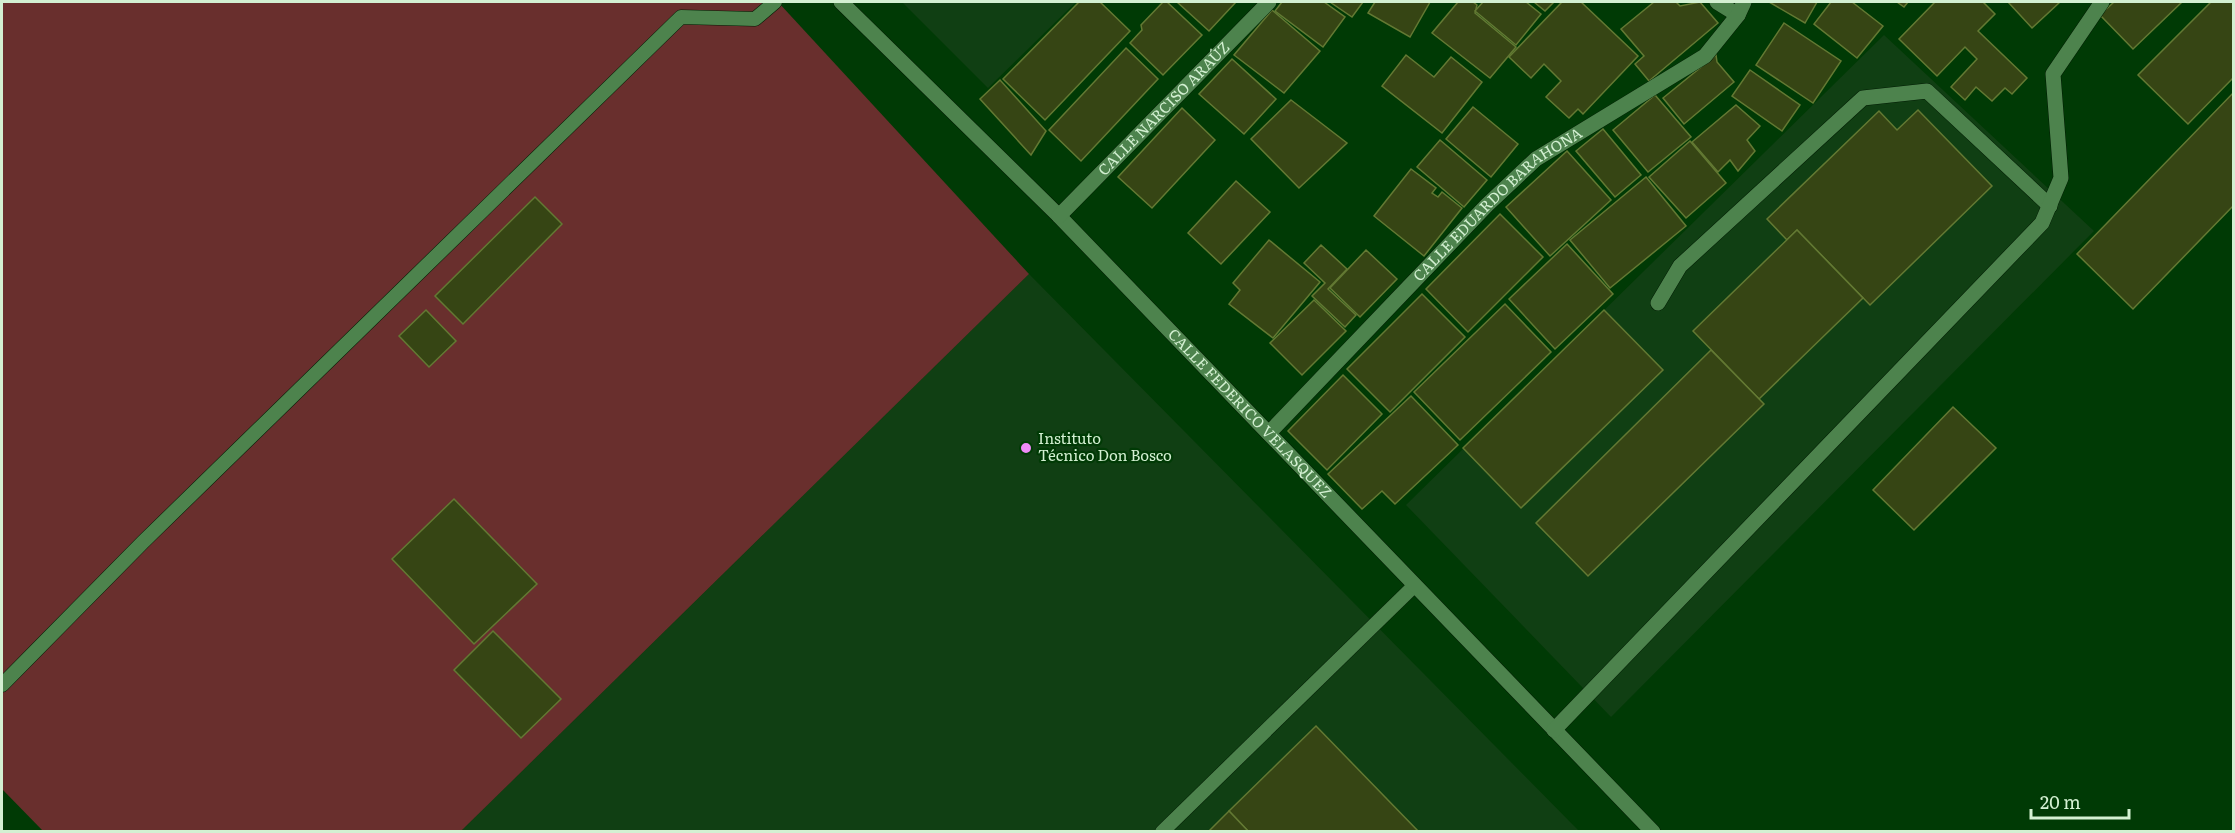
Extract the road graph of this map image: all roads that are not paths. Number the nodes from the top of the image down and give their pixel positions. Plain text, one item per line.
1 (775, 2) edge
2 (841, 2) edge
3 (1269, 2) edge
4 (1717, 2) edge
5 (2102, 2) edge
6 (1741, 8) edge
7 (2050, 206) junction
8 (1059, 216) junction
9 (1658, 303) dead end
10 (1269, 433) junction
11 (1414, 586) junction
12 (2, 685) edge
13 (1554, 730) junction
14 (1162, 831) edge
15 (1653, 831) edge

1 - 12 lane
2 - 8 street, CALLE FEDERICO VELASQUEZ
3 - 8 street, CALLE NARCISO ARAÚZ
4 - 6 street
5 - 7 street
6 - 10 street, CALLE EDUARDO BARAHONA
7 - 9 street
7 - 13 street
8 - 10 street, CALLE FEDERICO VELASQUEZ
10 - 11 street, CALLE FEDERICO VELASQUEZ
11 - 13 street, CALLE FEDERICO VELASQUEZ
11 - 14 lane
13 - 15 street, CALLE FEDERICO VELASQUEZ

